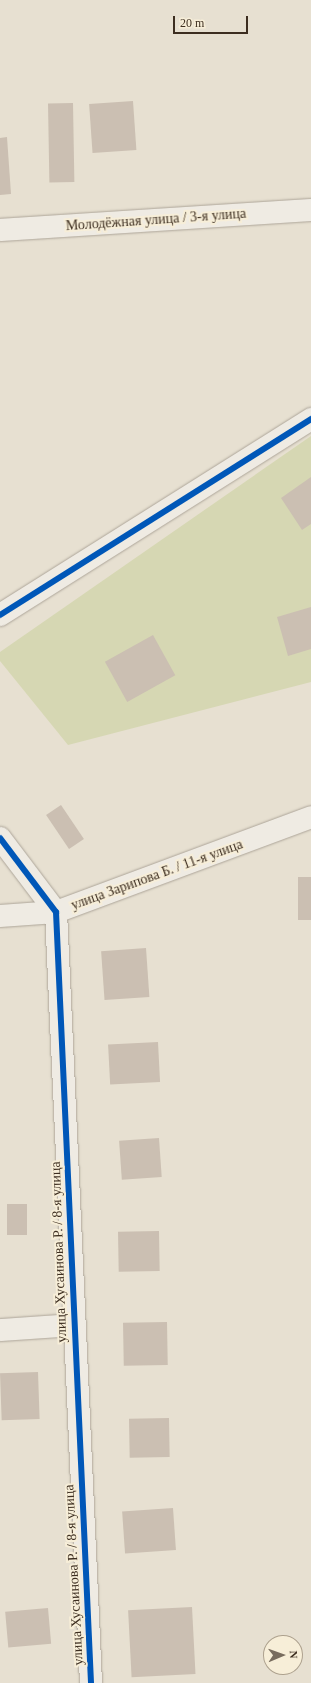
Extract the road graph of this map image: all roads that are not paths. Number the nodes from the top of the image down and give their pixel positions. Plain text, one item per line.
1 (311, 210) edge
2 (0, 230) edge
3 (311, 419) edge
4 (0, 615) edge
5 (311, 817) edge
6 (0, 838) edge
7 (56, 912) junction
8 (0, 916) edge
9 (74, 1325) junction
10 (0, 1330) edge
11 (91, 1683) edge

1 - 2 street, Молодёжная улица / 3-я улица
3 - 4 street
5 - 7 street, улица Зарипова Б. / 11-я улица
6 - 7 street
7 - 8 street, улица Зарипова Б. / 11-я улица
7 - 9 street, улица Хусаинова Р. / 8-я улица
9 - 10 street
9 - 11 street, улица Хусаинова Р. / 8-я улица

